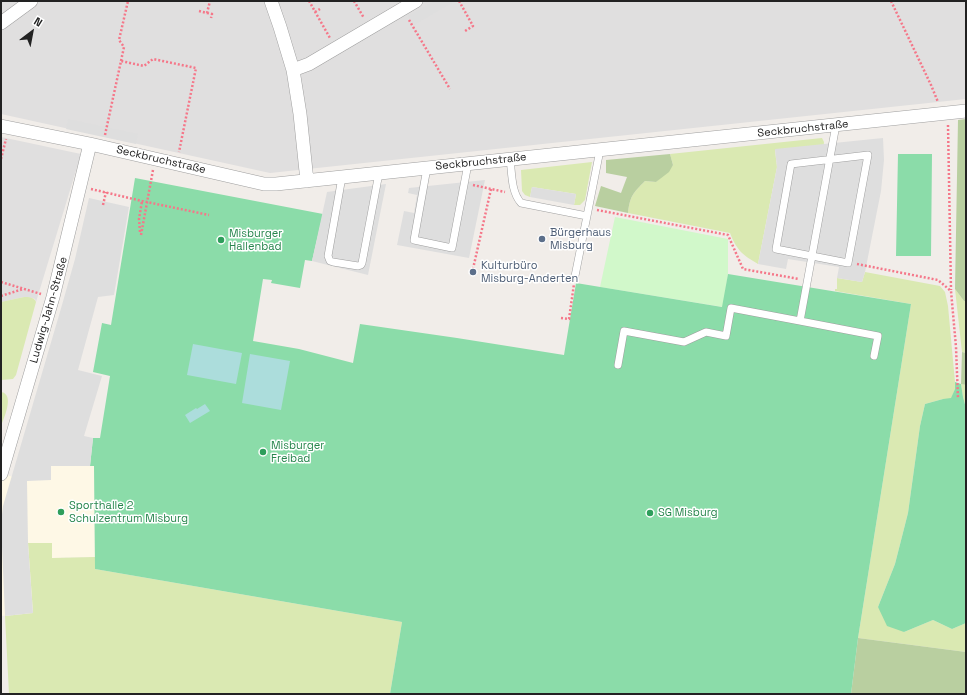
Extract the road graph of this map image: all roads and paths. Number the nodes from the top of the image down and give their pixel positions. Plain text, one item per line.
1 (31, 1) edge
2 (210, 1) edge
3 (271, 1) edge
4 (309, 1) edge
5 (354, 1) edge
6 (416, 1) edge
7 (459, 1) edge
8 (891, 1) edge
9 (126, 2) edge
10 (403, 9) junction
11 (320, 10) dead end
12 (200, 11) dead end
13 (315, 12) junction
14 (207, 13) junction
15 (211, 18) dead end
16 (1, 23) edge
17 (370, 29) junction
18 (465, 31) dead end
19 (336, 49) junction
20 (121, 61) junction
21 (293, 70) junction
22 (450, 89) dead end
23 (966, 112) edge
24 (945, 114) junction
25 (836, 125) junction
26 (5, 127) edge
27 (96, 146) junction
28 (600, 150) junction
29 (1, 159) edge
30 (154, 159) junction
31 (510, 159) junction
32 (830, 159) junction
33 (176, 164) junction
34 (468, 164) junction
35 (427, 168) junction
36 (379, 173) junction
37 (342, 177) junction
38 (307, 181) junction
39 (465, 183) junction
40 (81, 186) junction
41 (491, 189) junction
42 (106, 192) junction
43 (515, 194) junction
44 (142, 201) junction
45 (147, 202) junction
46 (103, 205) dead end
47 (588, 212) junction
48 (209, 215) dead end
49 (812, 256) junction
50 (848, 262) junction
51 (474, 269) dead end
52 (575, 276) joint
53 (808, 281) junction
54 (1, 282) edge
55 (24, 289) junction
56 (951, 291) junction
57 (1, 296) edge
58 (53, 297) junction
59 (561, 318) dead end
60 (800, 321) junction
61 (874, 356) dead end
62 (618, 365) dead end
63 (958, 399) dead end
64 (1, 474) edge

1 - 16 street
2 - 14 path
3 - 21 street
4 - 13 path
5 - 17 path
6 - 10 street
7 - 18 path
8 - 24 path
9 - 20 path
10 - 17 street
10 - 22 path
11 - 13 path
12 - 14 path
13 - 19 path
14 - 15 path
17 - 19 street
19 - 21 street
20 - 27 path
20 - 33 path
21 - 38 street
23 - 24 street, Seckbruchstraße
24 - 25 street, Seckbruchstraße
24 - 56 path
25 - 28 street, Seckbruchstraße
25 - 32 lane
26 - 27 street, Seckbruchstraße
26 - 29 path
27 - 30 street, Seckbruchstraße
27 - 40 street, Ludwig-Jahn-Straße
28 - 31 street, Seckbruchstraße
28 - 47 lane
30 - 33 street, Seckbruchstraße
30 - 45 path
31 - 34 street, Seckbruchstraße
31 - 43 lane
32 - 49 lane
32 - 49 lane
32 - 50 lane
33 - 38 street, Seckbruchstraße
34 - 35 street, Seckbruchstraße
34 - 39 lane
35 - 36 street, Seckbruchstraße
35 - 39 lane
36 - 37 street, Seckbruchstraße
36 - 37 lane
37 - 38 street, Seckbruchstraße
39 - 41 path
40 - 42 path
40 - 58 street, Ludwig-Jahn-Straße
41 - 43 path
41 - 51 path
42 - 44 path
42 - 46 path
43 - 47 lane
44 - 45 path
44 - 45 path
45 - 48 path
47 - 52 lane
47 - 53 path
49 - 50 lane
49 - 53 lane
50 - 56 path
52 - 59 path
53 - 60 lane
54 - 55 path
55 - 57 path
55 - 58 path
56 - 63 path
58 - 64 street, Ludwig-Jahn-Straße
60 - 61 lane
60 - 62 lane

